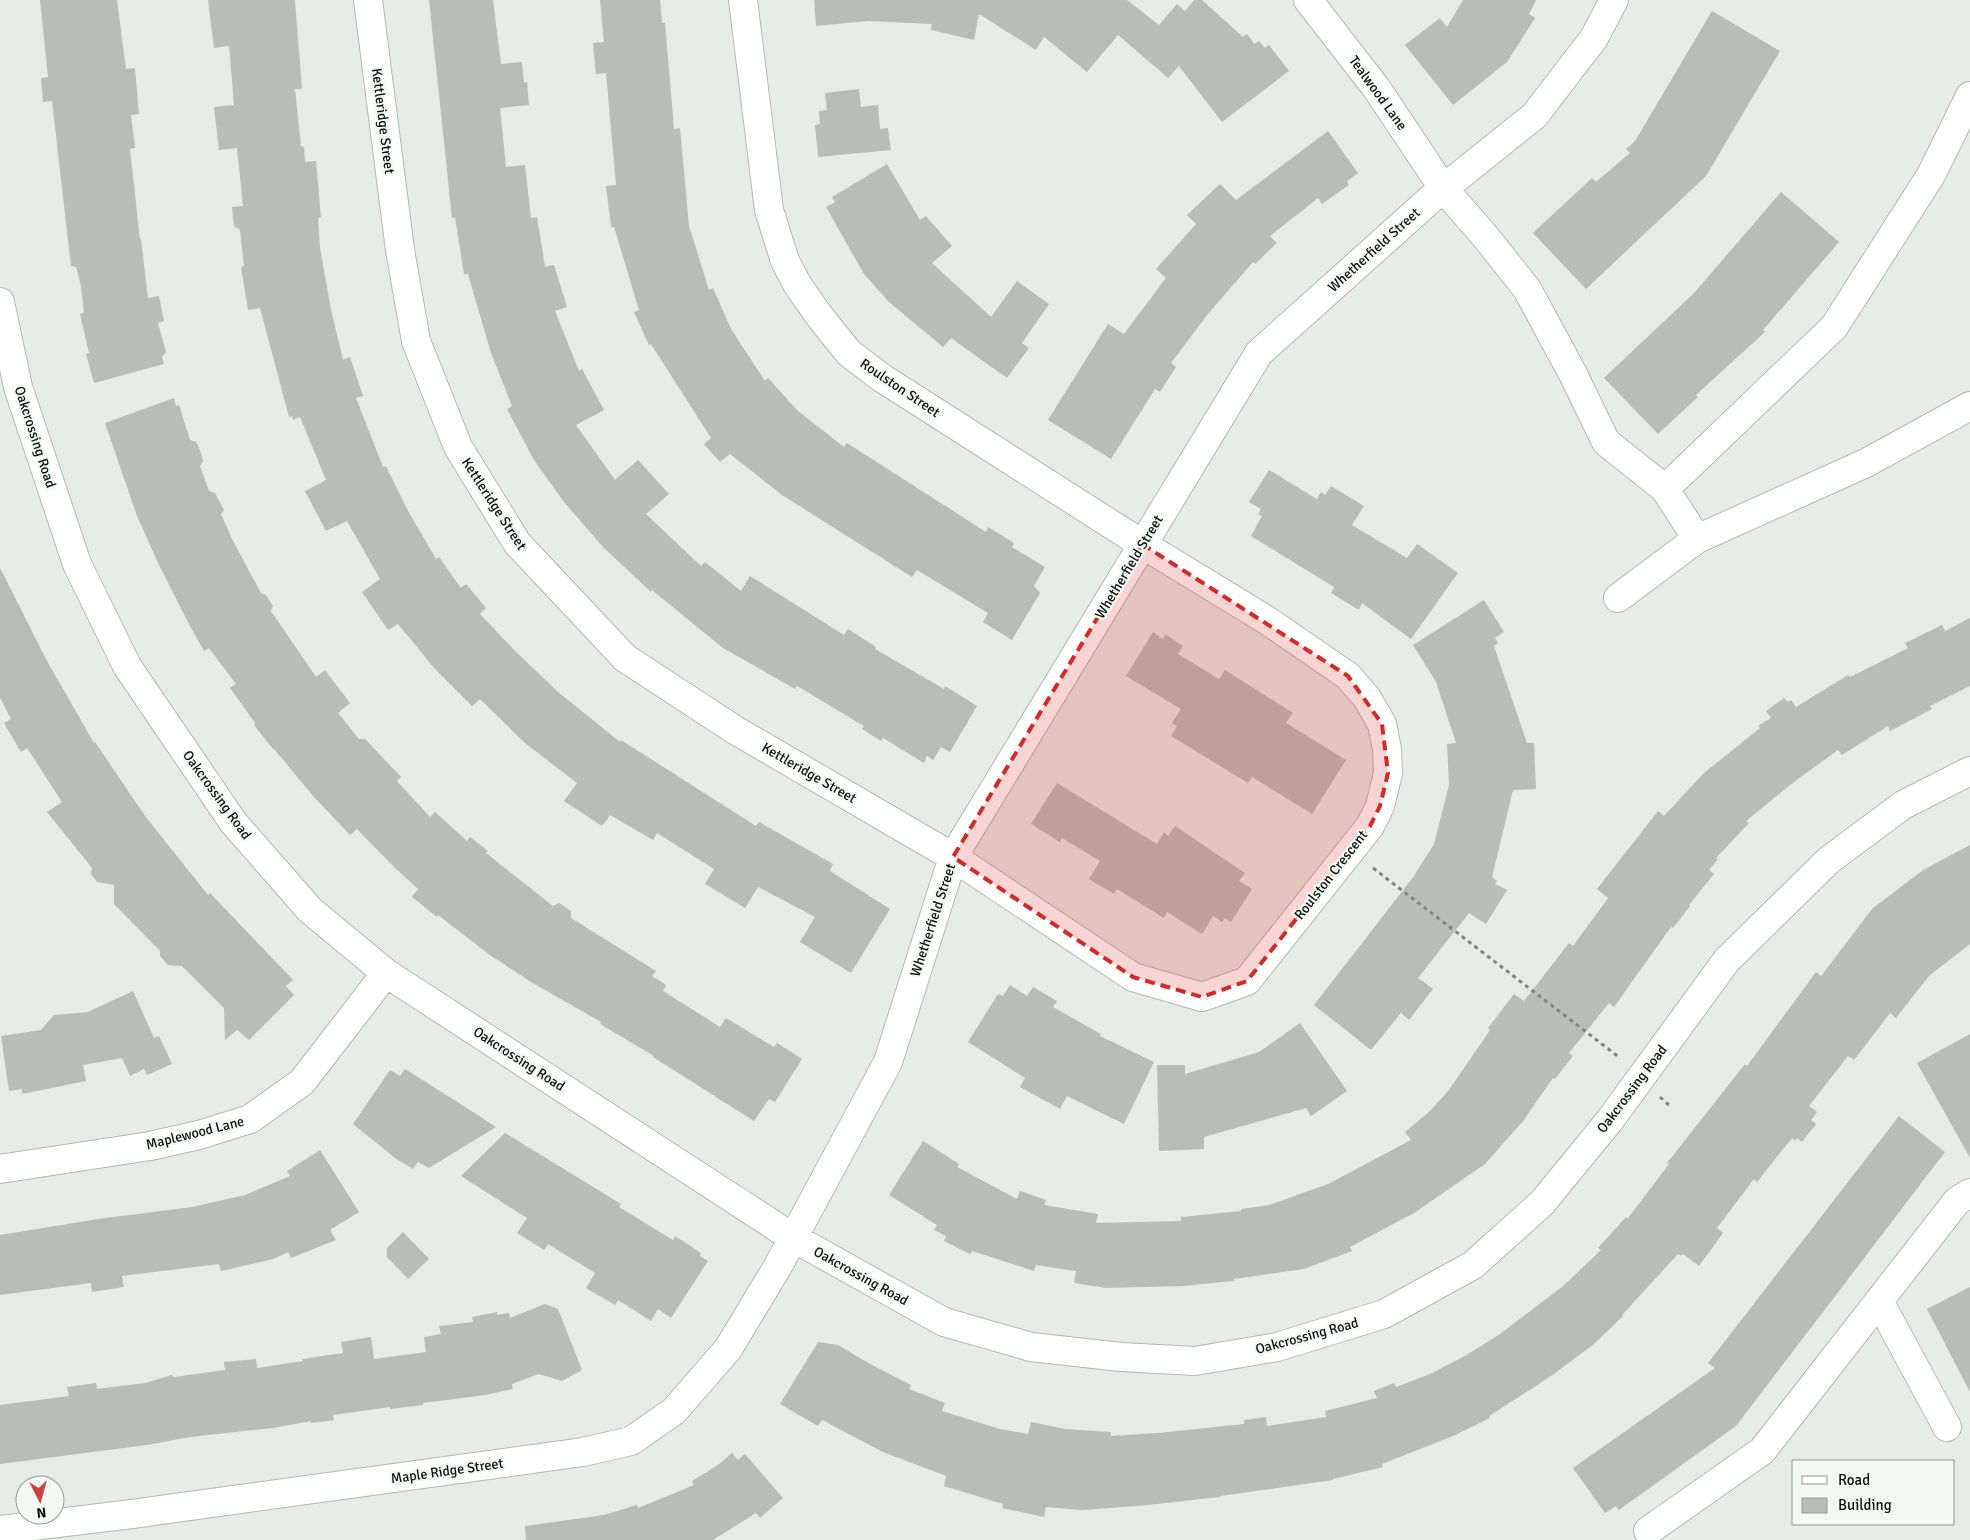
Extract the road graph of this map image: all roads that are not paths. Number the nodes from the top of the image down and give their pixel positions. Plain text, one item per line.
1 (368, 0) edge
2 (743, 0) edge
3 (1308, 0) edge
4 (1614, 0) edge
5 (1970, 96) edge
6 (1444, 188) junction
7 (0, 302) edge
8 (1970, 406) edge
9 (1665, 489) junction
10 (1696, 539) junction
11 (1142, 544) junction
12 (1618, 598) dead end
13 (1970, 771) edge
14 (954, 857) junction
15 (386, 972) junction
16 (0, 1169) edge
17 (1970, 1193) edge
18 (792, 1237) junction
19 (1879, 1301) junction
20 (1947, 1427) dead end
21 (0, 1530) edge
22 (1648, 1531) dead end

1 - 14 street, Kettleridge Street
2 - 11 street, Roulston Street
3 - 6 street, Tealwood Lane
4 - 6 street, Whetherfield Street
5 - 9 street
6 - 9 street, Tealwood Lane
6 - 11 street, Whetherfield Street
7 - 15 street, Oakcrossing Road
8 - 10 street
9 - 10 street, Tealwood Lane
10 - 12 street
11 - 14 street, Whetherfield Street
11 - 14 street, Roulston Crescent
13 - 18 street, Oakcrossing Road
14 - 18 street, Whetherfield Street
15 - 16 street, Maplewood Lane
15 - 18 street, Oakcrossing Road
17 - 19 street
18 - 21 street, Maple Ridge Street
19 - 20 street
19 - 22 street

